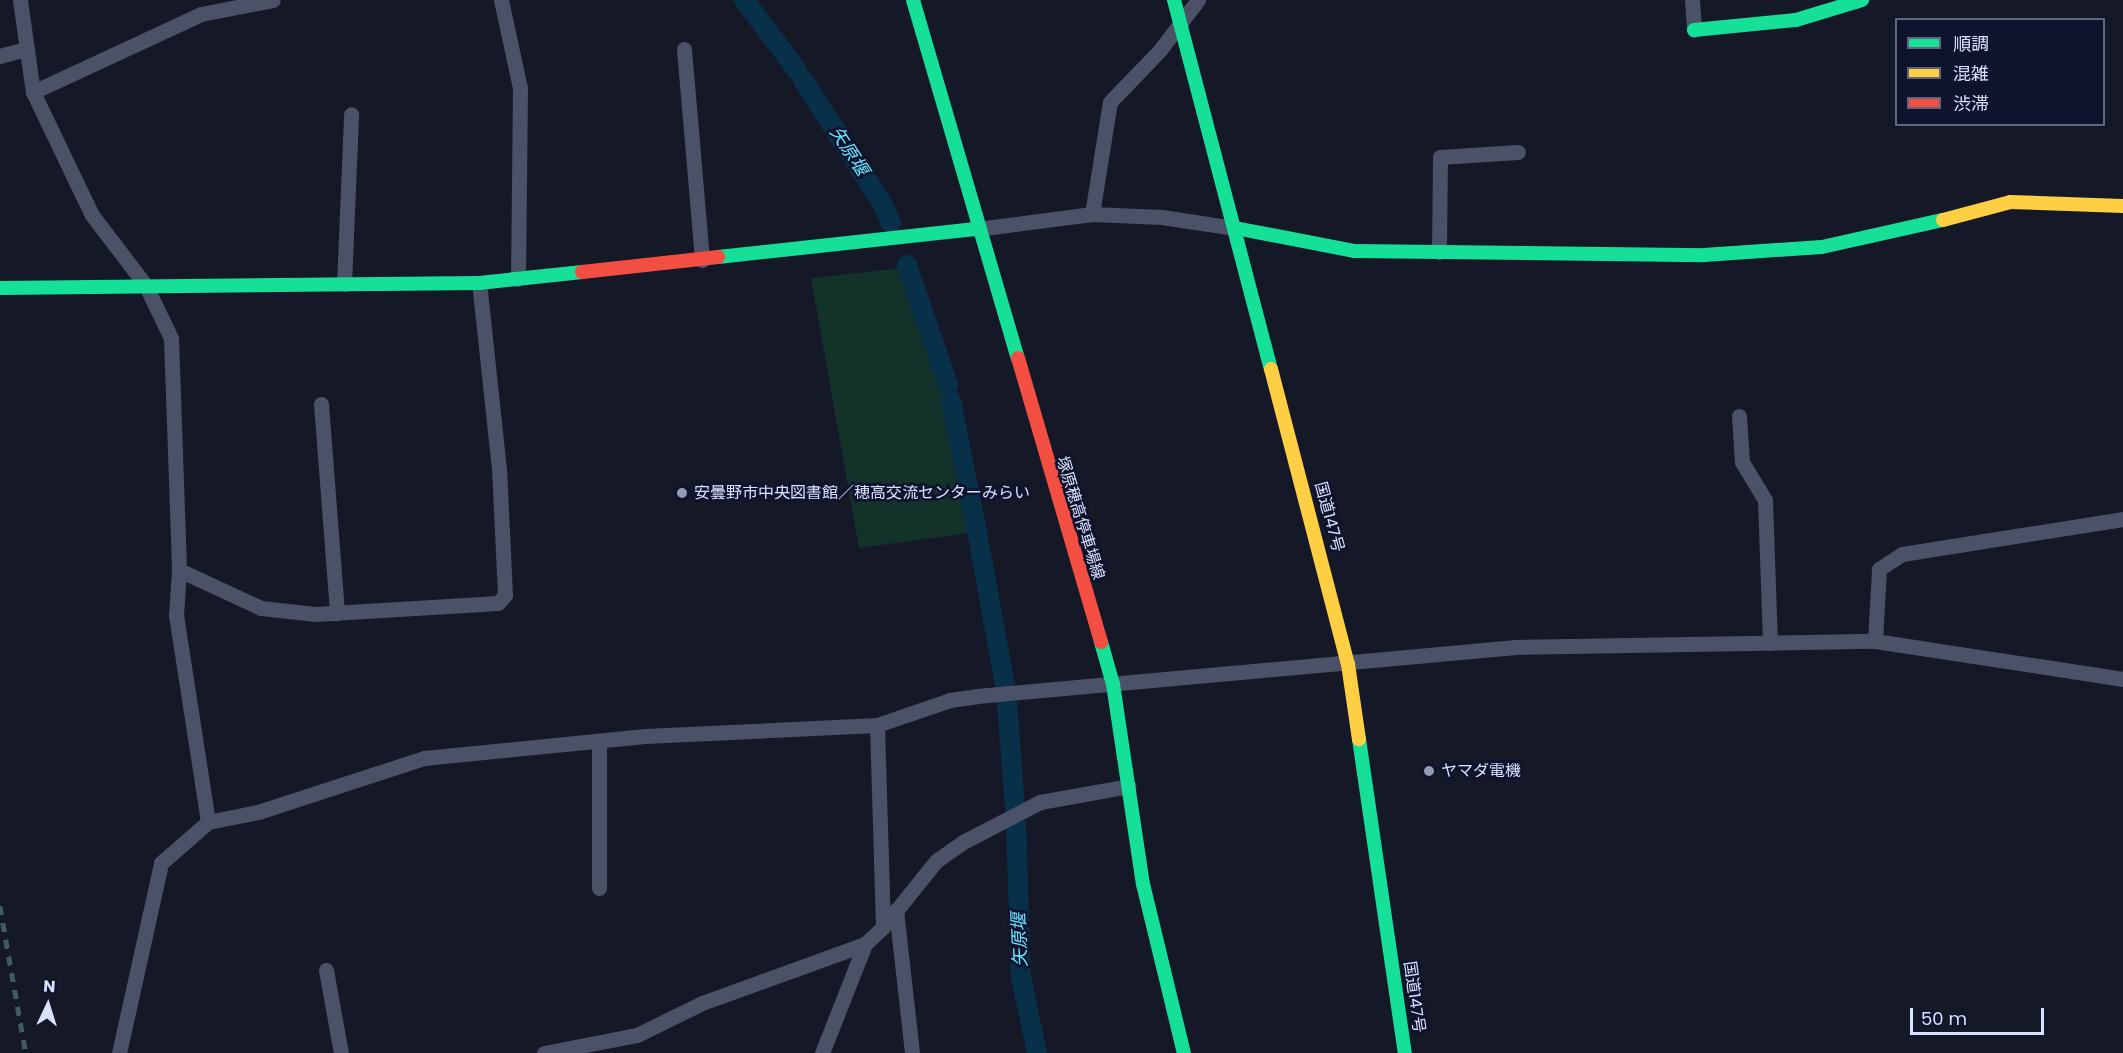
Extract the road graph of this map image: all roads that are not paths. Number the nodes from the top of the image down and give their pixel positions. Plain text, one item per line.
1 (20, 0) edge
2 (273, 0) edge
3 (501, 0) edge
4 (913, 0) edge
5 (1174, 0) edge
6 (1198, 0) edge
7 (1692, 0) edge
8 (1862, 0) edge
9 (1180, 23) junction
10 (1694, 30) joint
11 (27, 49) junction
12 (684, 49) dead end
13 (0, 56) edge
14 (33, 92) junction
15 (351, 114) dead end
16 (1518, 152) dead end
17 (2123, 206) edge
18 (1092, 214) junction
19 (1235, 228) junction
20 (977, 229) junction
21 (1439, 252) junction
22 (702, 260) junction
23 (518, 279) junction
24 (479, 283) junction
25 (344, 284) junction
26 (146, 286) junction
27 (0, 288) edge
28 (321, 404) dead end
29 (1739, 416) dead end
30 (2123, 519) edge
31 (179, 570) junction
32 (337, 613) junction
33 (1875, 640) junction
34 (1770, 643) junction
35 (1348, 664) junction
36 (2123, 679) edge
37 (1113, 684) junction
38 (877, 725) junction
39 (599, 741) junction
40 (1129, 786) junction
41 (208, 822) junction
42 (599, 888) dead end
43 (896, 910) junction
44 (883, 927) junction
45 (865, 944) junction
46 (326, 970) dead end
47 (119, 1053) edge
48 (341, 1053) edge
49 (546, 1053) edge
50 (822, 1053) edge
51 (912, 1053) edge
52 (1184, 1053) edge
53 (1404, 1053) edge

1 - 11 street
2 - 14 street
3 - 23 street
4 - 20 main road, 塚原穂高停車場線
5 - 9 main road, 国道147号
6 - 9 street
7 - 10 street
8 - 10 main road
9 - 18 street
9 - 19 main road, 国道147号
11 - 13 street
11 - 14 street
12 - 22 street
14 - 26 street
15 - 25 street
16 - 21 street
17 - 21 main road
18 - 19 street
18 - 20 street
19 - 21 main road
19 - 35 main road, 国道147号
20 - 22 main road
20 - 37 main road, 塚原穂高停車場線
22 - 23 main road
23 - 24 main road
24 - 25 main road
24 - 32 street
25 - 26 main road
26 - 27 main road
26 - 31 street
28 - 32 street
29 - 34 street
30 - 33 street
31 - 32 street
31 - 41 street
33 - 34 street
33 - 36 street
34 - 35 street
35 - 37 street
35 - 53 main road, 国道147号
37 - 38 street
37 - 40 main road, 塚原穂高停車場線
38 - 39 street
38 - 44 street
39 - 41 street
39 - 42 street
40 - 43 street
40 - 52 main road, 塚原穂高停車場線
41 - 47 street
43 - 44 street
43 - 51 street
44 - 45 street
45 - 49 street
45 - 50 street
46 - 48 street

